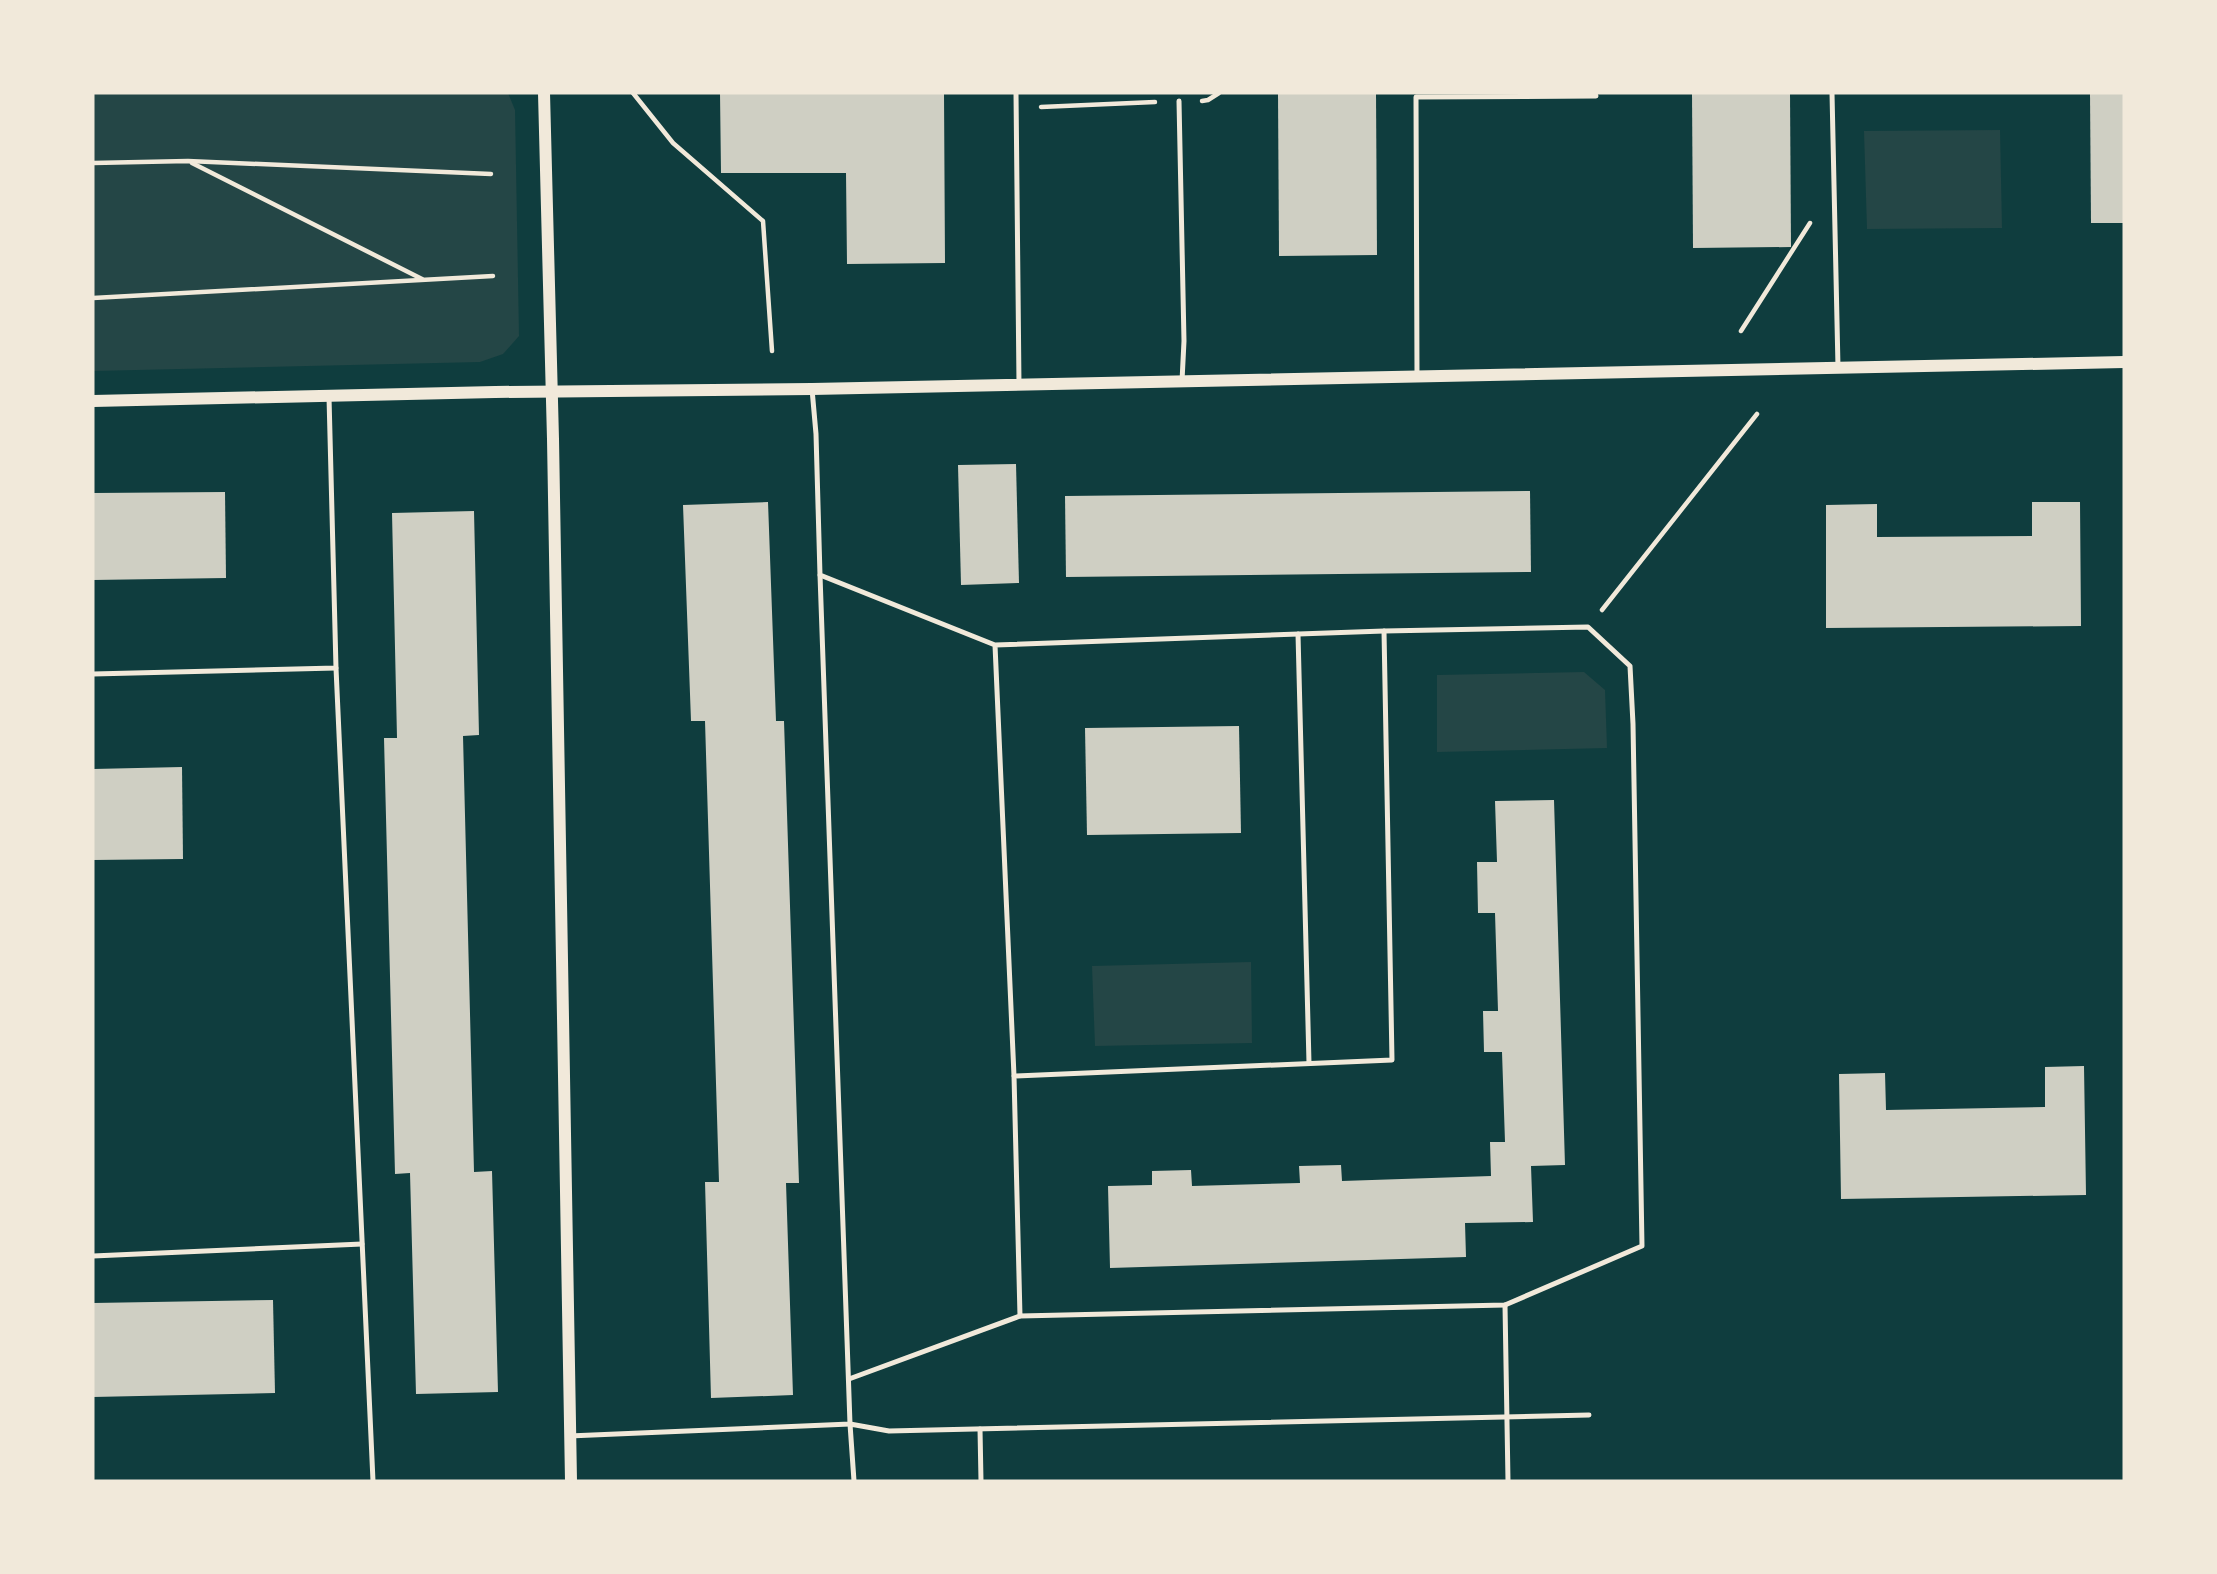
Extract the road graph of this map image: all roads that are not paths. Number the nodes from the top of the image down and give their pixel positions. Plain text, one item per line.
1 (544, 93) edge
2 (1016, 93) edge
3 (1832, 93) edge
4 (1596, 96) dead end
5 (1179, 101) road end
6 (2124, 362) edge
7 (1838, 367) junction
8 (1417, 375) junction
9 (1182, 381) junction
10 (1019, 385) junction
11 (812, 389) junction
12 (551, 392) junction
13 (328, 396) junction
14 (93, 401) edge
15 (820, 575) junction
16 (1384, 631) junction
17 (1298, 634) junction
18 (995, 645) junction
19 (336, 668) junction
20 (93, 674) edge
21 (1309, 1063) junction
22 (1014, 1076) junction
23 (362, 1244) junction
24 (93, 1256) edge
25 (1505, 1305) junction
26 (1020, 1316) junction
27 (849, 1379) junction
28 (1589, 1415) dead end
29 (1507, 1417) junction
30 (850, 1424) junction
31 (980, 1429) junction
32 (569, 1436) junction
33 (373, 1481) edge
34 (571, 1481) edge
35 (854, 1481) edge
36 (981, 1481) edge
37 (1508, 1481) edge

1 - 12 street
2 - 10 lane
3 - 7 lane
4 - 8 lane
5 - 9 lane
6 - 7 street
7 - 8 street
8 - 9 street
9 - 10 street
10 - 11 street
11 - 12 street
11 - 15 lane
12 - 13 street
12 - 32 street
13 - 14 street
13 - 19 lane
15 - 18 lane
15 - 27 lane
16 - 17 lane
16 - 21 lane
16 - 25 lane
17 - 18 lane
17 - 21 lane
18 - 22 lane
19 - 20 lane
19 - 23 lane
21 - 22 lane
22 - 26 lane
23 - 24 lane
23 - 33 lane
25 - 26 lane
25 - 29 lane
26 - 27 lane
27 - 30 lane
28 - 29 lane
29 - 31 lane
29 - 37 lane
30 - 31 lane
30 - 32 lane
30 - 35 lane
31 - 36 lane
32 - 34 street

